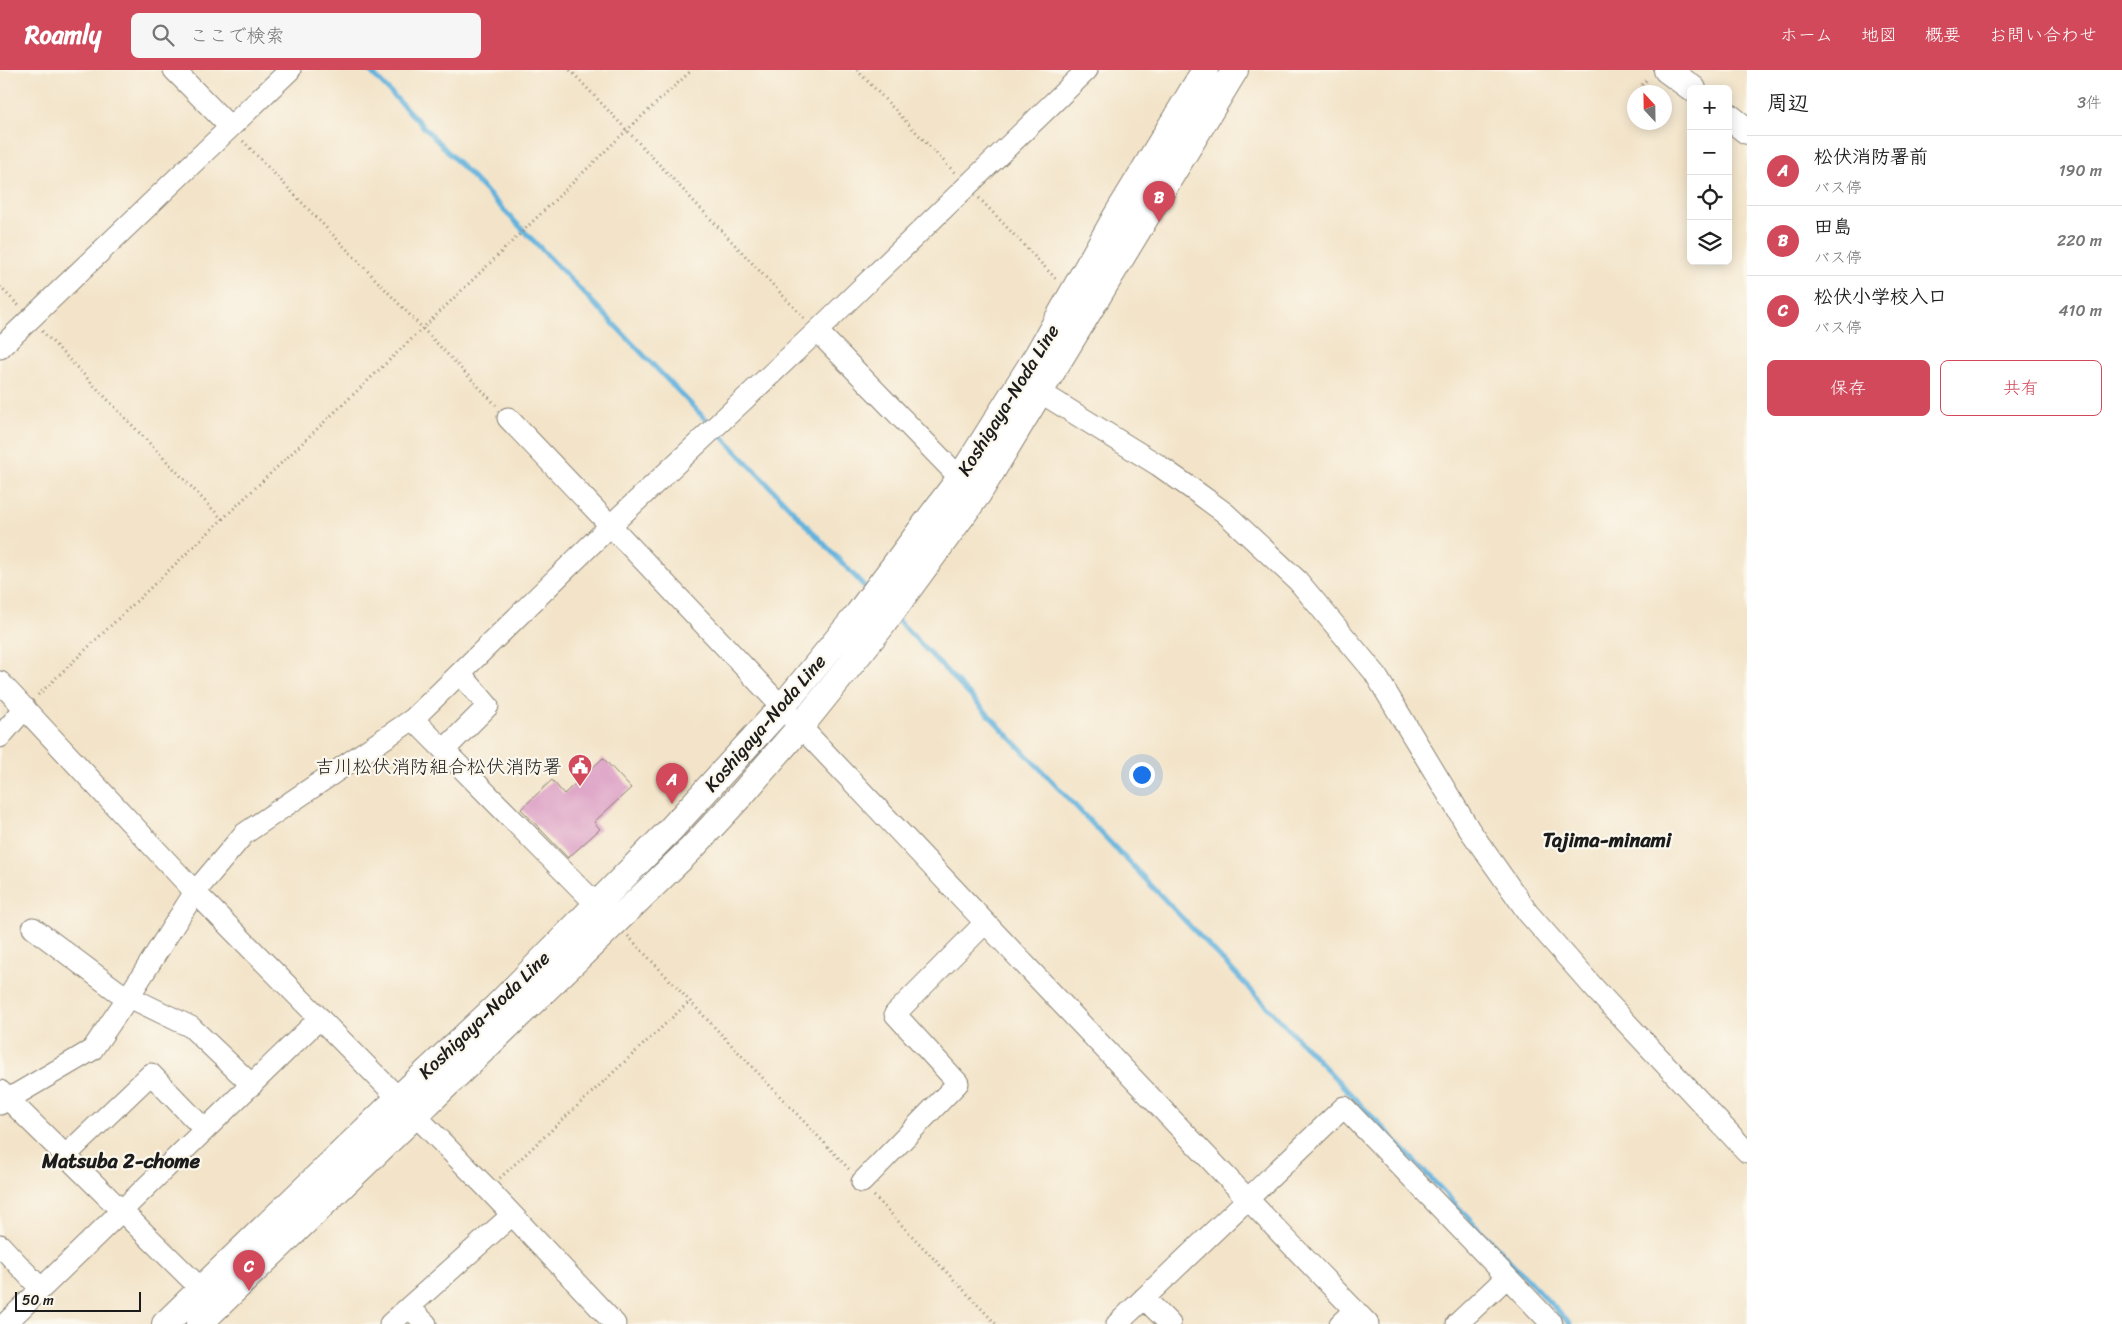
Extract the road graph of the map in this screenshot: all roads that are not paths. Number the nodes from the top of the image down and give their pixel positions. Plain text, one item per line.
1 (174, 70) edge
2 (290, 70) edge
3 (1087, 70) edge
4 (1205, 70) edge
5 (1235, 70) edge
6 (1667, 70) edge
7 (1687, 85) edge
8 (1732, 119) edge
9 (230, 127) junction
10 (1747, 131) edge
11 (817, 331) junction
12 (0, 348) edge
13 (1040, 392) junction
14 (508, 418) road end
15 (960, 478) junction
16 (611, 525) junction
17 (460, 673) junction
18 (0, 682) edge
19 (783, 706) junction
20 (25, 708) junction
21 (413, 719) junction
22 (801, 726) junction
23 (0, 737) edge
24 (444, 750) junction
25 (195, 892) junction
26 (597, 904) junction
27 (985, 923) junction
28 (34, 928) dead end
29 (129, 996) junction
30 (320, 1018) junction
31 (252, 1085) junction
32 (2, 1098) edge
33 (406, 1106) junction
34 (205, 1130) junction
35 (1747, 1152) edge
36 (65, 1156) junction
37 (862, 1182) road end
38 (1247, 1199) junction
39 (122, 1211) junction
40 (512, 1216) junction
41 (0, 1245) edge
42 (1507, 1277) junction
43 (41, 1289) junction
44 (202, 1289) junction
45 (1144, 1298) junction
46 (409, 1307) junction
47 (1354, 1319) edge
48 (6, 1324) edge
49 (164, 1324) edge
50 (199, 1324) edge
51 (390, 1324) edge
52 (426, 1324) edge
53 (615, 1324) edge
54 (1117, 1324) edge
55 (1170, 1324) edge
56 (1457, 1324) edge
57 (1552, 1324) edge

1 - 9 street
2 - 9 street
3 - 11 street
4 - 15 main road, Koshigaya-Noda Line
5 - 13 main road, Koshigaya-Noda Line
6 - 7 main road
8 - 10 main road
9 - 12 street
11 - 15 street
11 - 16 street
13 - 22 main road, Koshigaya-Noda Line
13 - 35 street
14 - 16 street
15 - 19 main road, Koshigaya-Noda Line
16 - 17 street
16 - 19 street
17 - 21 street
17 - 24 street
18 - 20 street
19 - 22 street
19 - 26 main road, Koshigaya-Noda Line
20 - 23 street
20 - 25 street
21 - 24 street
21 - 25 street
22 - 27 street
22 - 33 main road, Koshigaya-Noda Line
24 - 26 street
25 - 29 street
25 - 30 street
26 - 33 main road, Koshigaya-Noda Line
27 - 37 street
27 - 38 street
28 - 29 street
29 - 31 street
29 - 32 street
30 - 31 street
30 - 33 street
31 - 34 street
32 - 36 street
33 - 40 street
33 - 44 main road, Koshigaya-Noda Line
33 - 50 main road, Koshigaya-Noda Line
34 - 36 street
34 - 39 street
36 - 39 street
38 - 42 street
38 - 45 street
38 - 47 street
39 - 43 street
39 - 44 street
40 - 46 street
40 - 53 street
41 - 43 street
42 - 56 street
42 - 57 street
43 - 48 street
44 - 49 main road, Koshigaya-Noda Line
45 - 54 street
45 - 55 street
46 - 51 street
46 - 52 street

